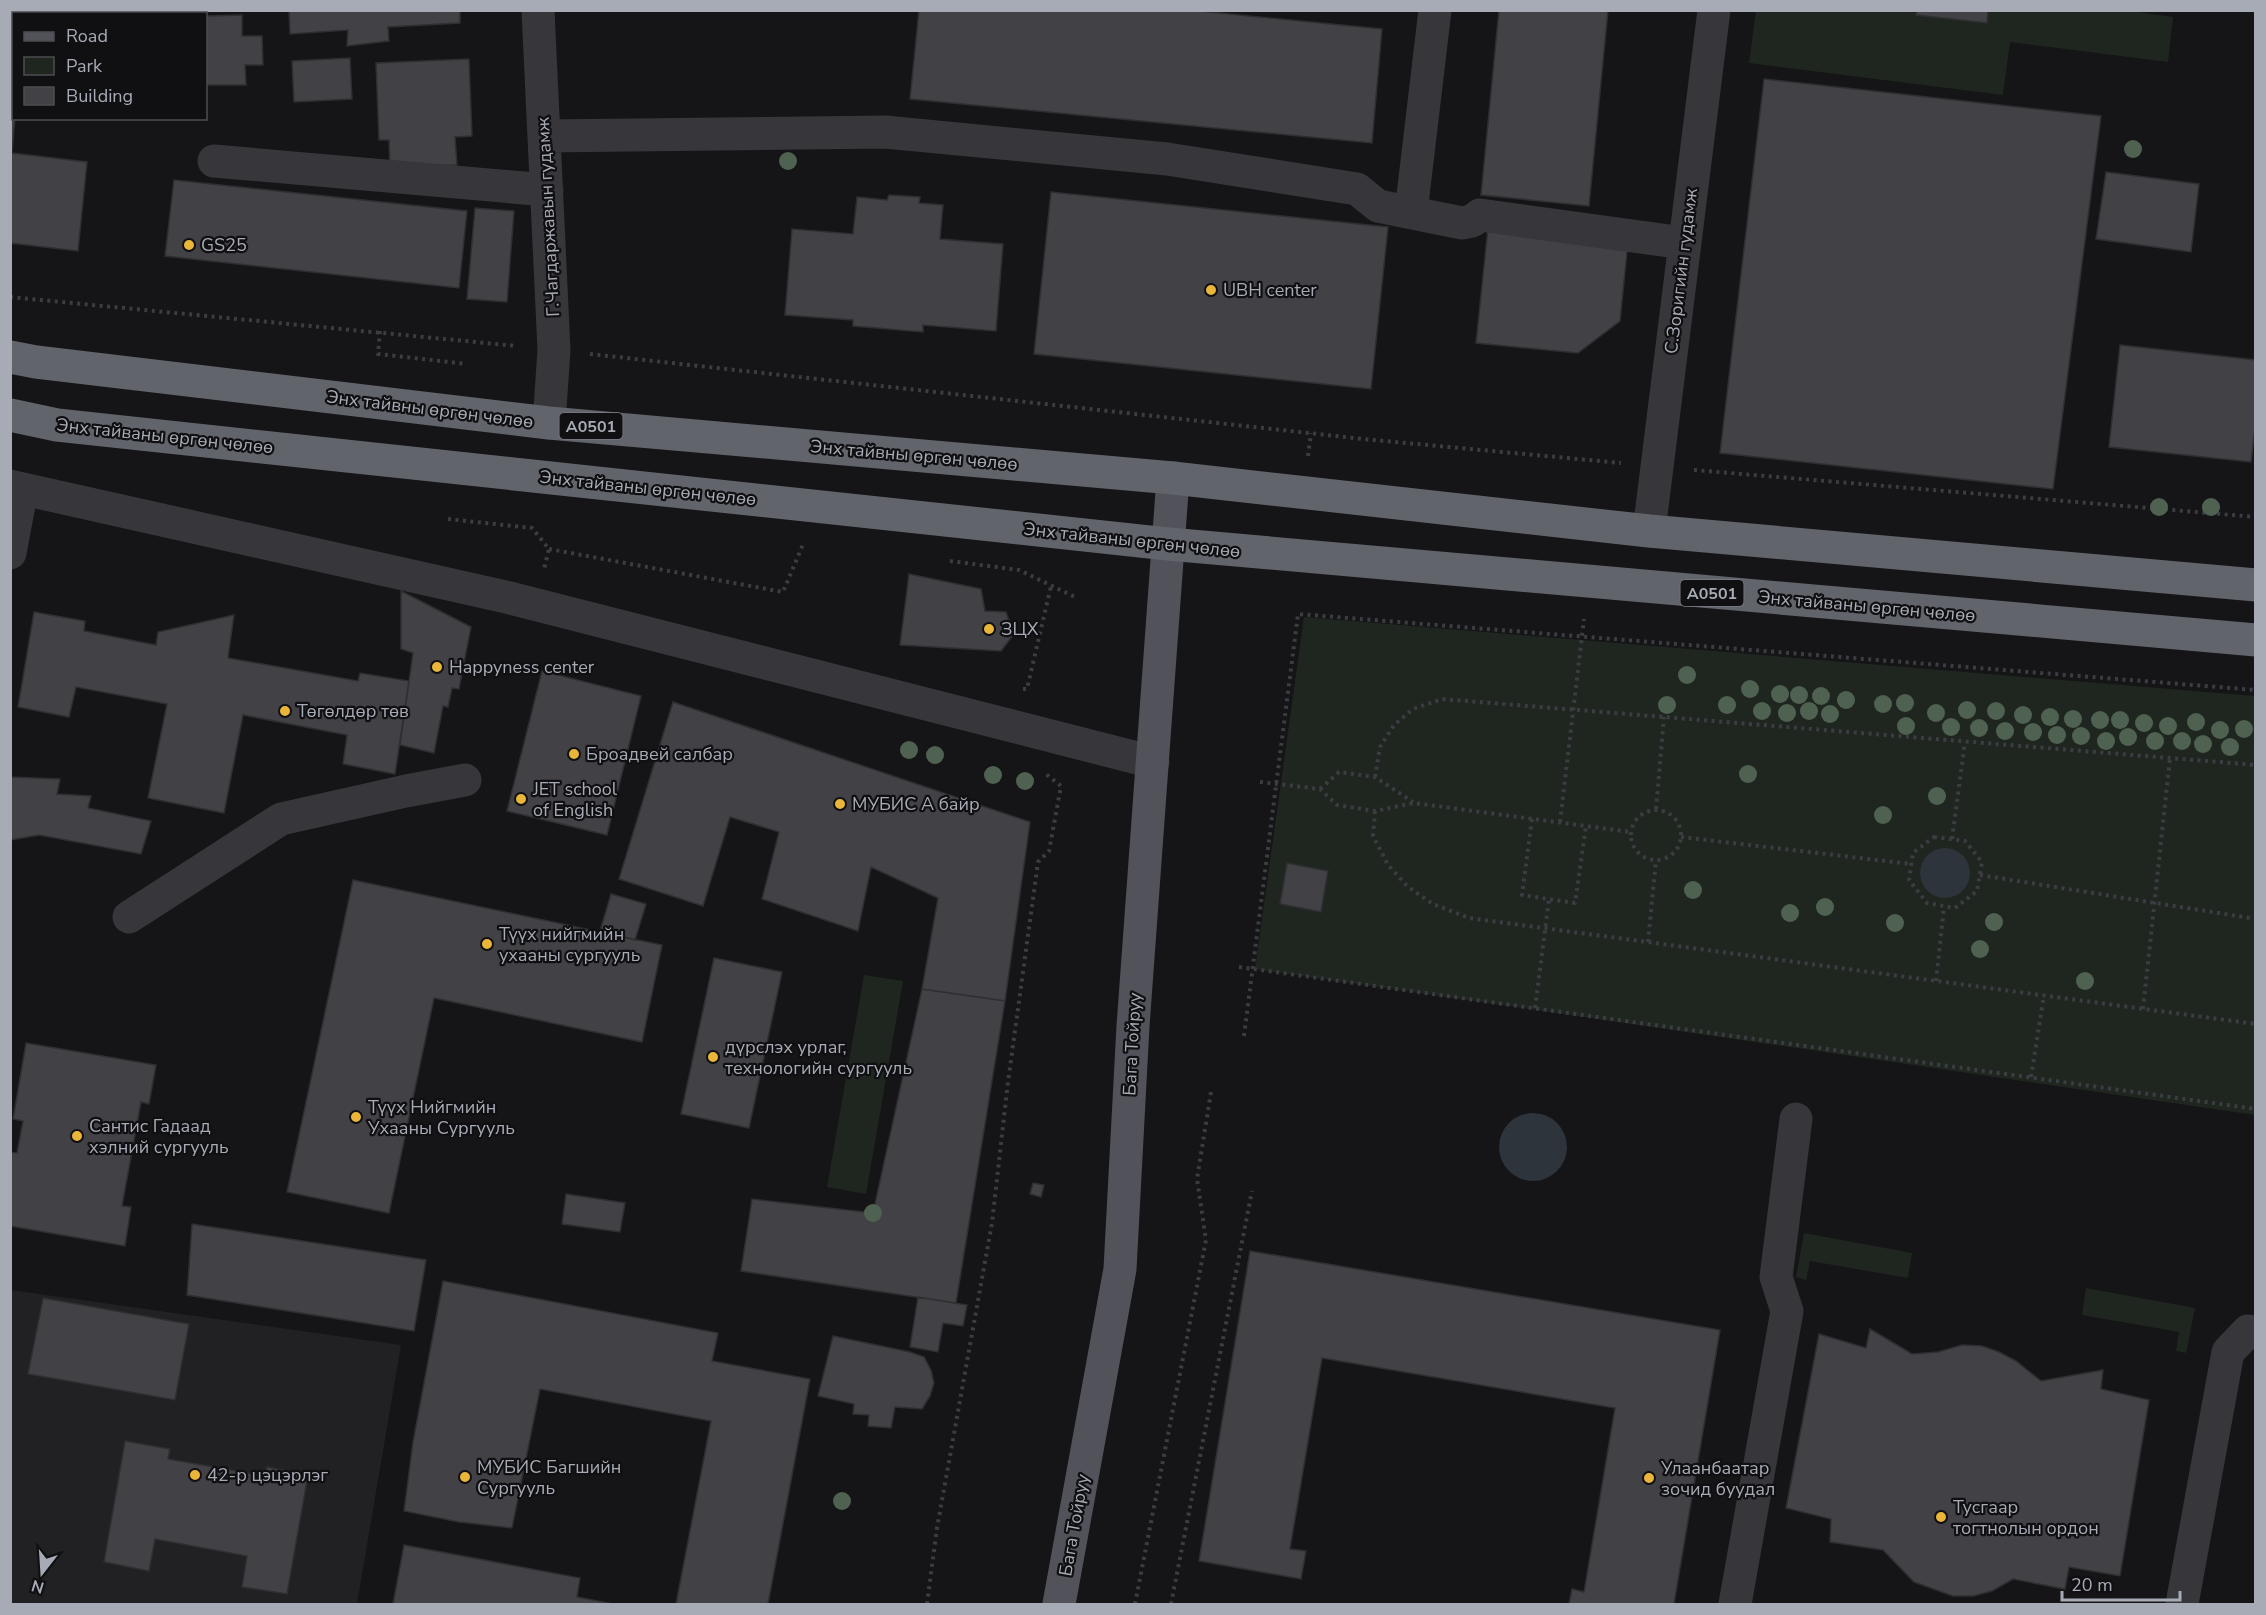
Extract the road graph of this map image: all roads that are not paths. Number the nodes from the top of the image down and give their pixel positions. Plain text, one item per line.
1 (538, 10) edge
2 (1435, 10) edge
3 (1714, 10) edge
4 (544, 136) junction
5 (214, 161) dead end
6 (547, 190) junction
7 (1411, 212) junction
8 (1684, 243) junction
9 (10, 357) edge
10 (10, 415) edge
11 (549, 423) junction
12 (1173, 478) junction
13 (16, 488) edge
14 (1649, 531) junction
15 (1168, 544) junction
16 (10, 553) edge
17 (2256, 585) edge
18 (2256, 640) edge
19 (1153, 762) junction
20 (465, 780) dead end
21 (129, 917) dead end
22 (1796, 1119) dead end
23 (2252, 1332) edge
24 (1059, 1605) edge
25 (1736, 1605) edge
26 (2182, 1605) edge

1 - 4 street, Г.Чагдаржавын гудамж
2 - 7 street
3 - 8 street, С.Зоригийн гудамж
4 - 6 street, Г.Чагдаржавын гудамж
4 - 7 street
5 - 6 street
6 - 11 street, Г.Чагдаржавын гудамж
7 - 8 street
8 - 14 street, С.Зоригийн гудамж
9 - 11 highway, Энх тайвны өргөн чөлөө / A0501
10 - 15 highway, Энх тайваны өргөн чөлөө / A0501
11 - 12 highway, Энх тайвны өргөн чөлөө / A0501
12 - 14 highway, A0501
12 - 15 main road, Бага Тойруу
13 - 16 street
13 - 19 street
14 - 17 highway, A0501
15 - 18 highway, Энх тайваны өргөн чөлөө / A0501
15 - 19 main road, Бага Тойруу
19 - 24 main road, Бага Тойруу
20 - 21 street
22 - 25 street
23 - 26 street

